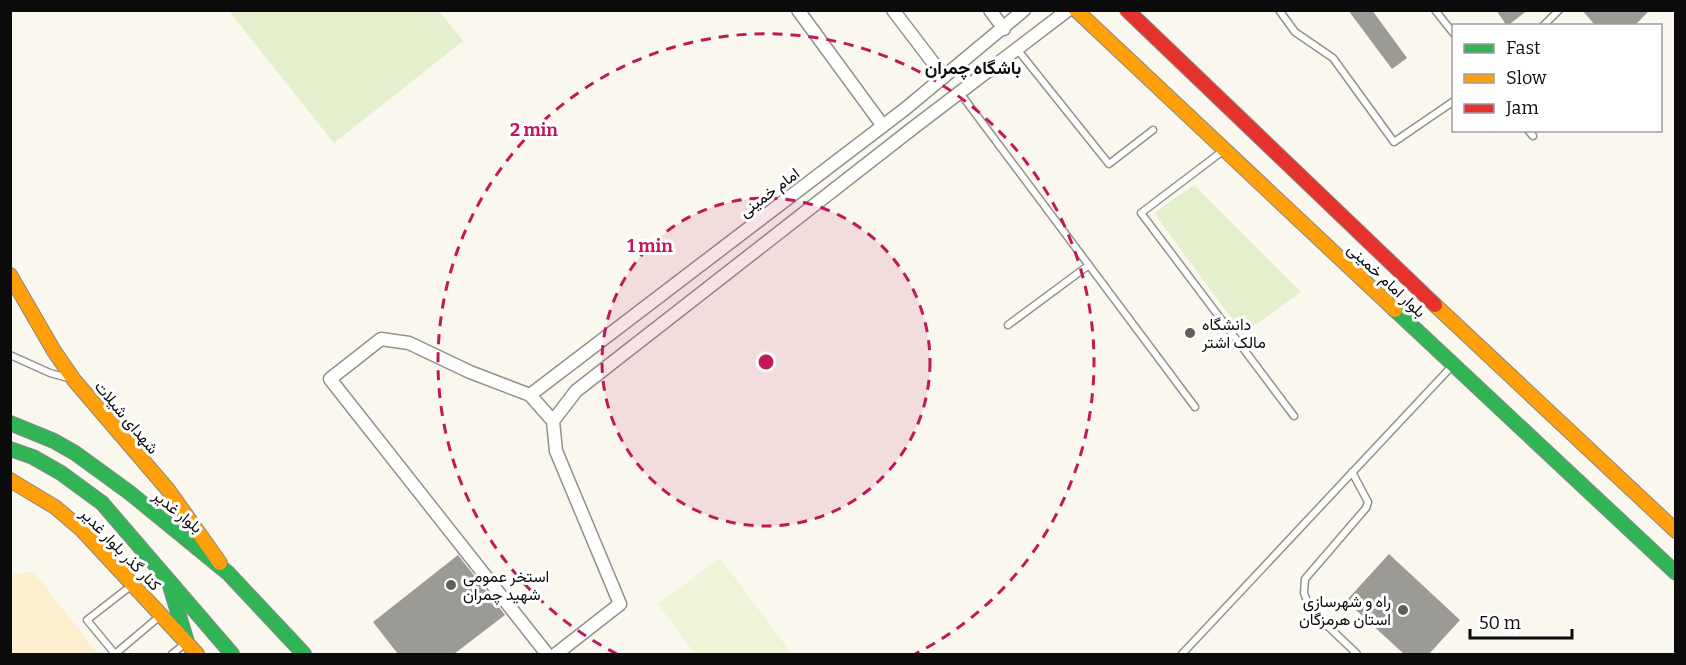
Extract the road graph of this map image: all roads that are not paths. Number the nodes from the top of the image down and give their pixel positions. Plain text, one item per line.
1 (798, 10) edge
2 (893, 10) edge
3 (990, 10) edge
4 (1024, 10) edge
5 (1068, 10) edge
6 (1076, 10) edge
7 (1127, 10) edge
8 (1279, 10) edge
9 (1436, 10) edge
10 (1559, 10) edge
11 (1545, 24) edge
12 (1004, 29) junction
13 (1452, 31) edge
14 (987, 42) junction
15 (1016, 49) junction
16 (1001, 60) junction
17 (944, 77) junction
18 (960, 92) junction
19 (1452, 102) edge
20 (901, 112) junction
21 (883, 126) junction
22 (913, 128) junction
23 (1153, 130) dead end
24 (1225, 150) junction
25 (832, 165) junction
26 (844, 181) junction
27 (757, 222) junction
28 (771, 239) junction
29 (1089, 265) junction
30 (10, 275) edge
31 (687, 276) junction
32 (701, 295) junction
33 (1008, 325) dead end
34 (618, 329) junction
35 (632, 347) junction
36 (1463, 353) junction
37 (10, 355) edge
38 (74, 380) junction
39 (530, 395) junction
40 (1195, 407) dead end
41 (1294, 416) dead end
42 (553, 420) junction
43 (10, 423) edge
44 (10, 448) edge
45 (1352, 472) junction
46 (10, 480) edge
47 (1676, 531) edge
48 (228, 573) junction
49 (1676, 573) edge
50 (167, 578) junction
51 (133, 585) junction
52 (161, 615) junction
53 (187, 642) junction
54 (115, 654) edge
55 (172, 654) edge
56 (197, 654) edge
57 (232, 654) edge
58 (304, 654) edge
59 (547, 654) edge
60 (556, 654) edge
61 (1182, 654) edge
62 (1358, 654) edge

1 - 21 street
2 - 17 street
3 - 12 street
4 - 12 street, امام خمینی
5 - 15 street
6 - 24 main road, بلوار امام خمینی
7 - 36 main road, بلوار امام خمینی
8 - 19 lane
9 - 13 lane
10 - 11 lane
12 - 14 street, امام خمینی
14 - 16 street
14 - 17 street, امام خمینی
15 - 16 street
15 - 23 lane
16 - 18 street
17 - 20 street, امام خمینی
18 - 22 street
18 - 29 lane
20 - 21 street, امام خمینی
20 - 22 street
21 - 25 street, امام خمینی
22 - 26 street
24 - 36 main road, بلوار امام خمینی
24 - 41 lane
25 - 26 street
25 - 27 street, امام خمینی
26 - 28 street
27 - 28 street
27 - 31 street, امام خمینی
28 - 32 street
29 - 33 lane
29 - 40 lane
30 - 38 main road, شهدای شیلات
31 - 32 street
31 - 34 street, امام خمینی
32 - 35 street
34 - 35 street
34 - 39 street, امام خمینی
35 - 42 street
36 - 45 lane
36 - 47 main road, بلوار امام خمینی
36 - 49 main road, بلوار امام خمینی
37 - 38 lane
38 - 48 main road, شهدای شیلات
39 - 42 street
39 - 59 street
42 - 60 street
43 - 48 main road, بلوار غدیر
44 - 50 main road
45 - 61 lane
45 - 62 lane
46 - 51 main road, کنار گذر بلوار غدیر
48 - 58 main road, بلوار غدیر
50 - 53 main road
50 - 57 main road
51 - 52 main road, کنار گذر بلوار غدیر
51 - 54 lane
52 - 53 main road, کنار گذر بلوار غدیر
52 - 54 lane
53 - 55 lane
53 - 56 main road, کنار گذر بلوار غدیر

